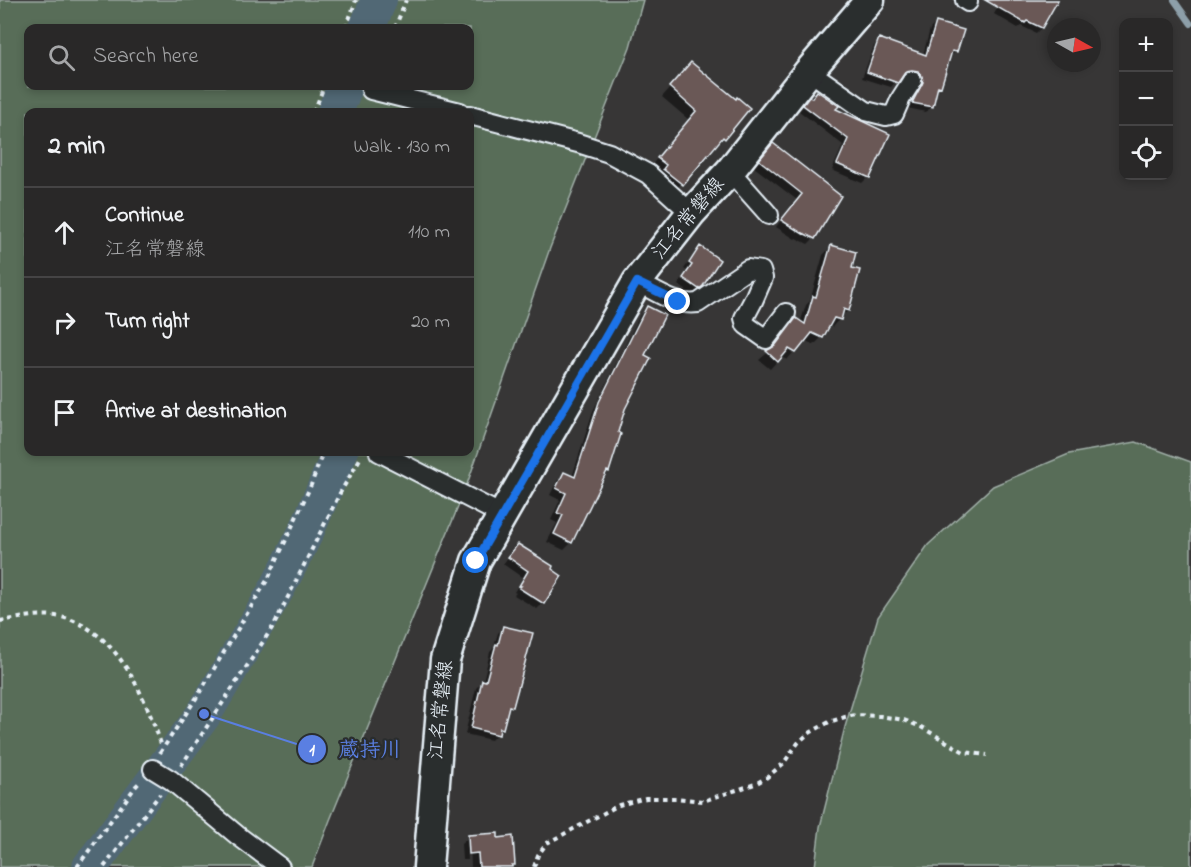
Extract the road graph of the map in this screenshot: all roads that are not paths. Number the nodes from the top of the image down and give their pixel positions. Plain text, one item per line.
1 (870, 0) edge
2 (809, 71) junction
3 (912, 81) dead end
4 (371, 90) dead end
5 (444, 108) edge
6 (474, 116) edge
7 (730, 171) junction
8 (691, 213) junction
9 (769, 215) dead end
10 (637, 282) junction
11 (786, 313) dead end
12 (387, 456) edge
13 (502, 515) junction
14 (153, 769) road end
15 (280, 867) edge
16 (428, 867) edge

1 - 2 main road, 江名常磐線
2 - 3 street
2 - 7 main road, 江名常磐線
4 - 5 street
6 - 8 street
7 - 8 main road, 江名常磐線
7 - 9 street
8 - 10 main road, 江名常磐線
10 - 11 street
10 - 13 main road, 江名常磐線
12 - 13 street
13 - 16 main road, 江名常磐線
14 - 15 street

